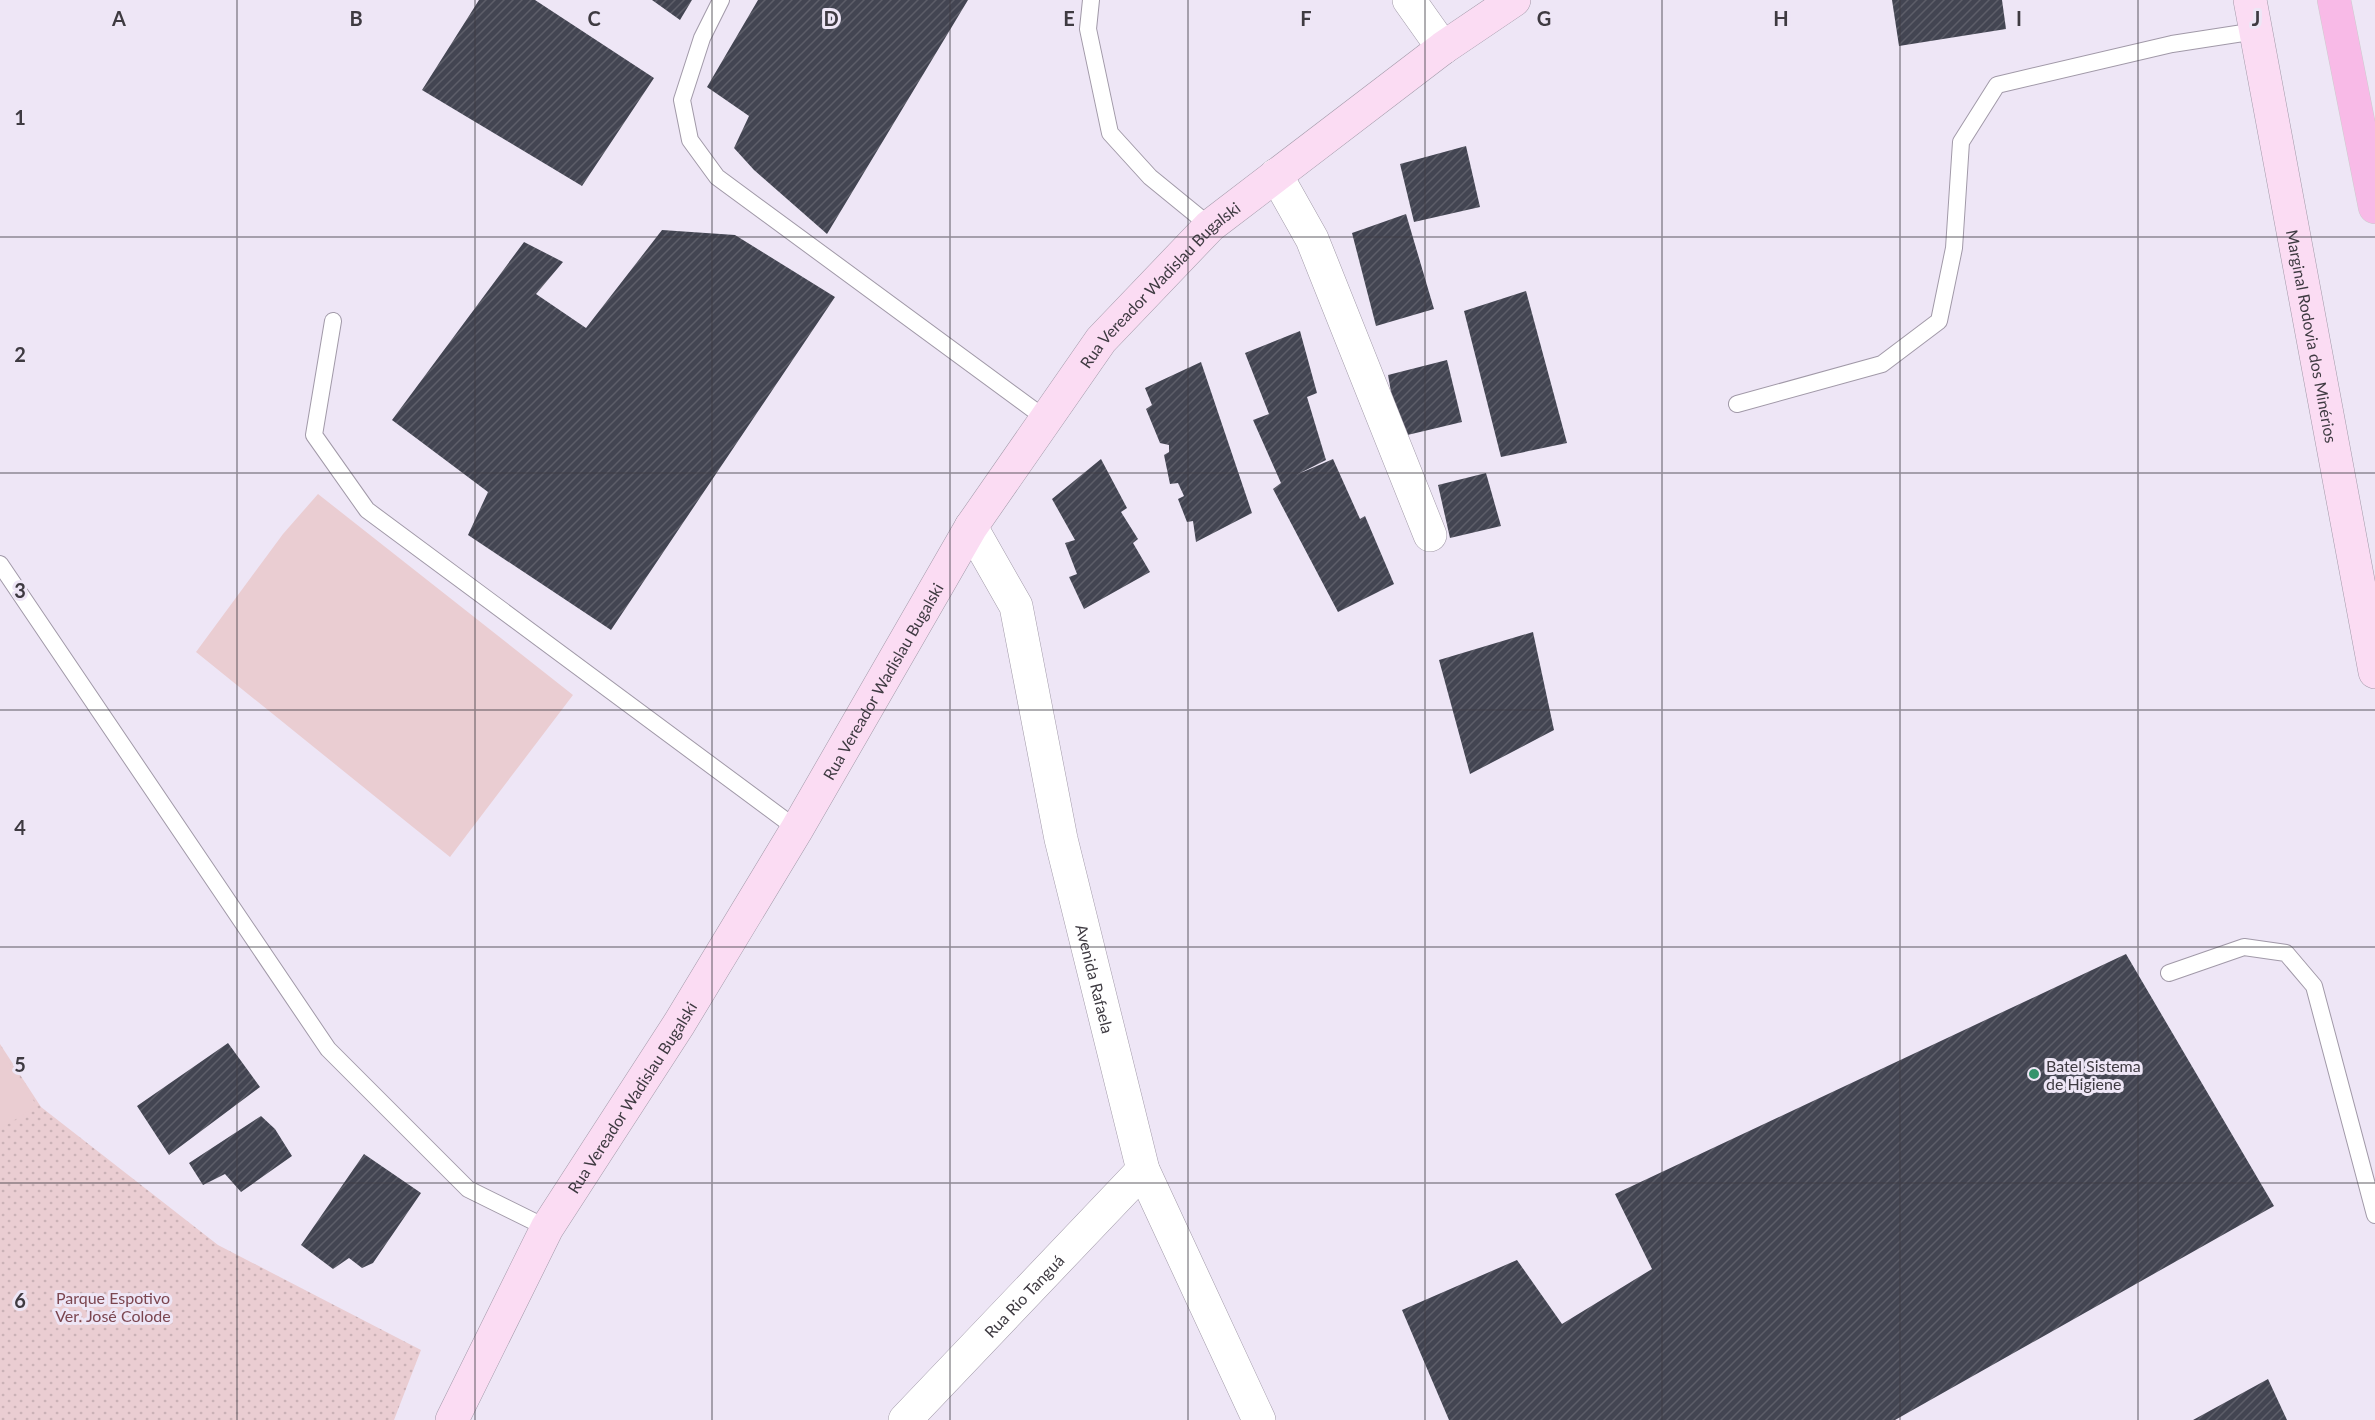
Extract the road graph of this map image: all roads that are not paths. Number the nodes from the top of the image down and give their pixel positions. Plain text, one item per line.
1 (721, 0) edge
2 (1090, 0) edge
3 (1409, 0) edge
4 (1514, 0) edge
5 (2334, 0) edge
6 (2253, 16) edge
7 (1443, 48) junction
8 (1276, 176) junction
9 (2375, 207) edge
10 (1210, 226) junction
11 (333, 321) dead end
12 (1737, 404) dead end
13 (1046, 419) junction
14 (971, 526) junction
15 (1430, 535) dead end
16 (0, 564) edge
17 (2375, 672) edge
18 (797, 829) junction
19 (2169, 973) dead end
20 (1143, 1170) junction
21 (2375, 1215) edge
22 (547, 1228) junction
23 (452, 1420) edge
24 (905, 1420) edge
25 (1259, 1420) edge

1 - 13 lane
2 - 10 lane
3 - 7 street
4 - 7 main road, Rua Vereador Wadislau Bugalski
5 - 9 main road
6 - 12 lane
6 - 17 main road, Marginal Rodovia dos Minérios
7 - 8 main road, Rua Vereador Wadislau Bugalski
8 - 10 main road, Rua Vereador Wadislau Bugalski
8 - 15 street
10 - 13 main road, Rua Vereador Wadislau Bugalski
11 - 18 lane
13 - 14 main road, Rua Vereador Wadislau Bugalski
14 - 18 main road, Rua Vereador Wadislau Bugalski
14 - 20 street, Avenida Rafaela
16 - 22 lane
18 - 22 main road, Rua Vereador Wadislau Bugalski
19 - 21 lane
20 - 24 street, Rua Rio Tanguá
20 - 25 street, Avenida Rafaela
22 - 23 main road, Rua Vereador Wadislau Bugalski

